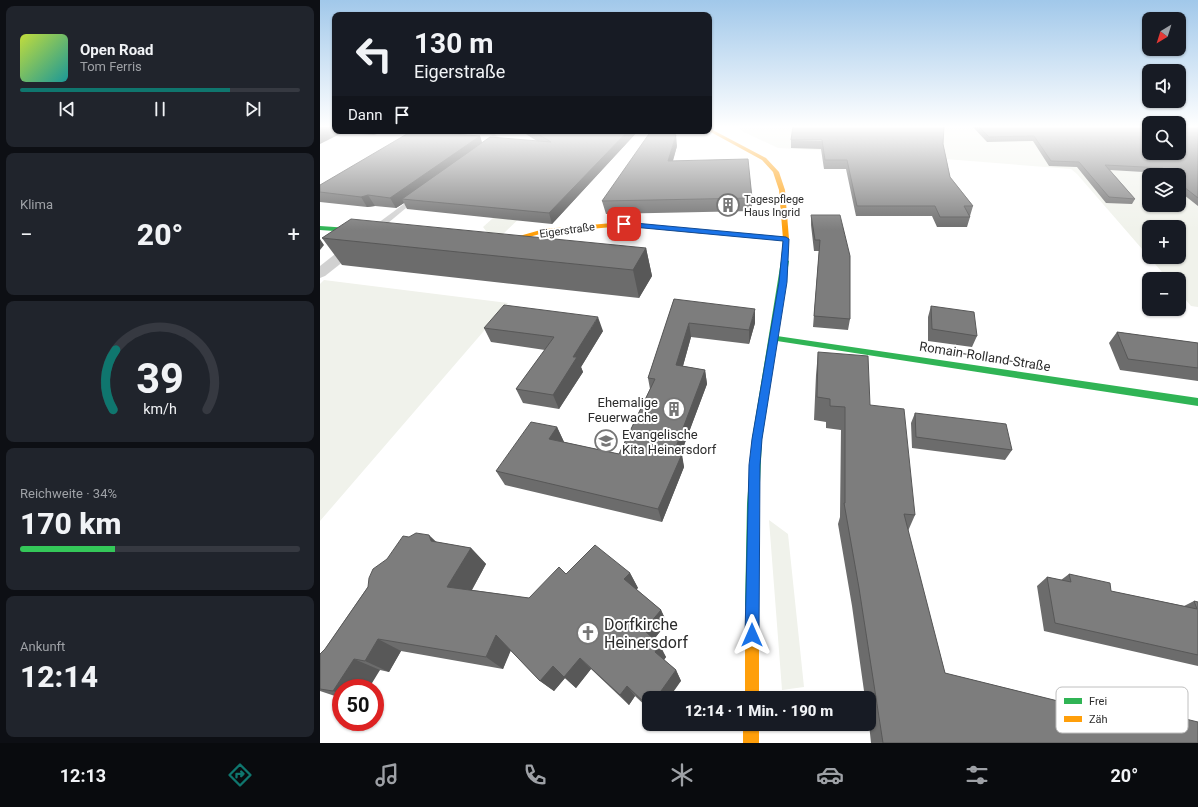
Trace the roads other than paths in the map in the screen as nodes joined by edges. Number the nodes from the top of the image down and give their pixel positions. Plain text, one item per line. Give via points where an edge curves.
1 (766, 161) edge
2 (420, 194) edge
3 (320, 228) edge
4 (372, 232) junction
5 (387, 234) edge
6 (786, 239) junction
7 (486, 243) edge
8 (320, 273) edge
9 (774, 338) junction
10 (1195, 402) edge
11 (752, 691) edge
12 (752, 731) edge
13 (751, 743) edge

1 - 6 main road via 780,180
2 - 4 lane
3 - 4 main road
4 - 5 main road
4 - 8 street
6 - 7 main road, Eigerstraße via 617,224 544,231 500,243
6 - 9 main road via 785,267
9 - 10 main road, Romain-Rolland-Straße
9 - 11 main road via 755,465
12 - 13 main road

